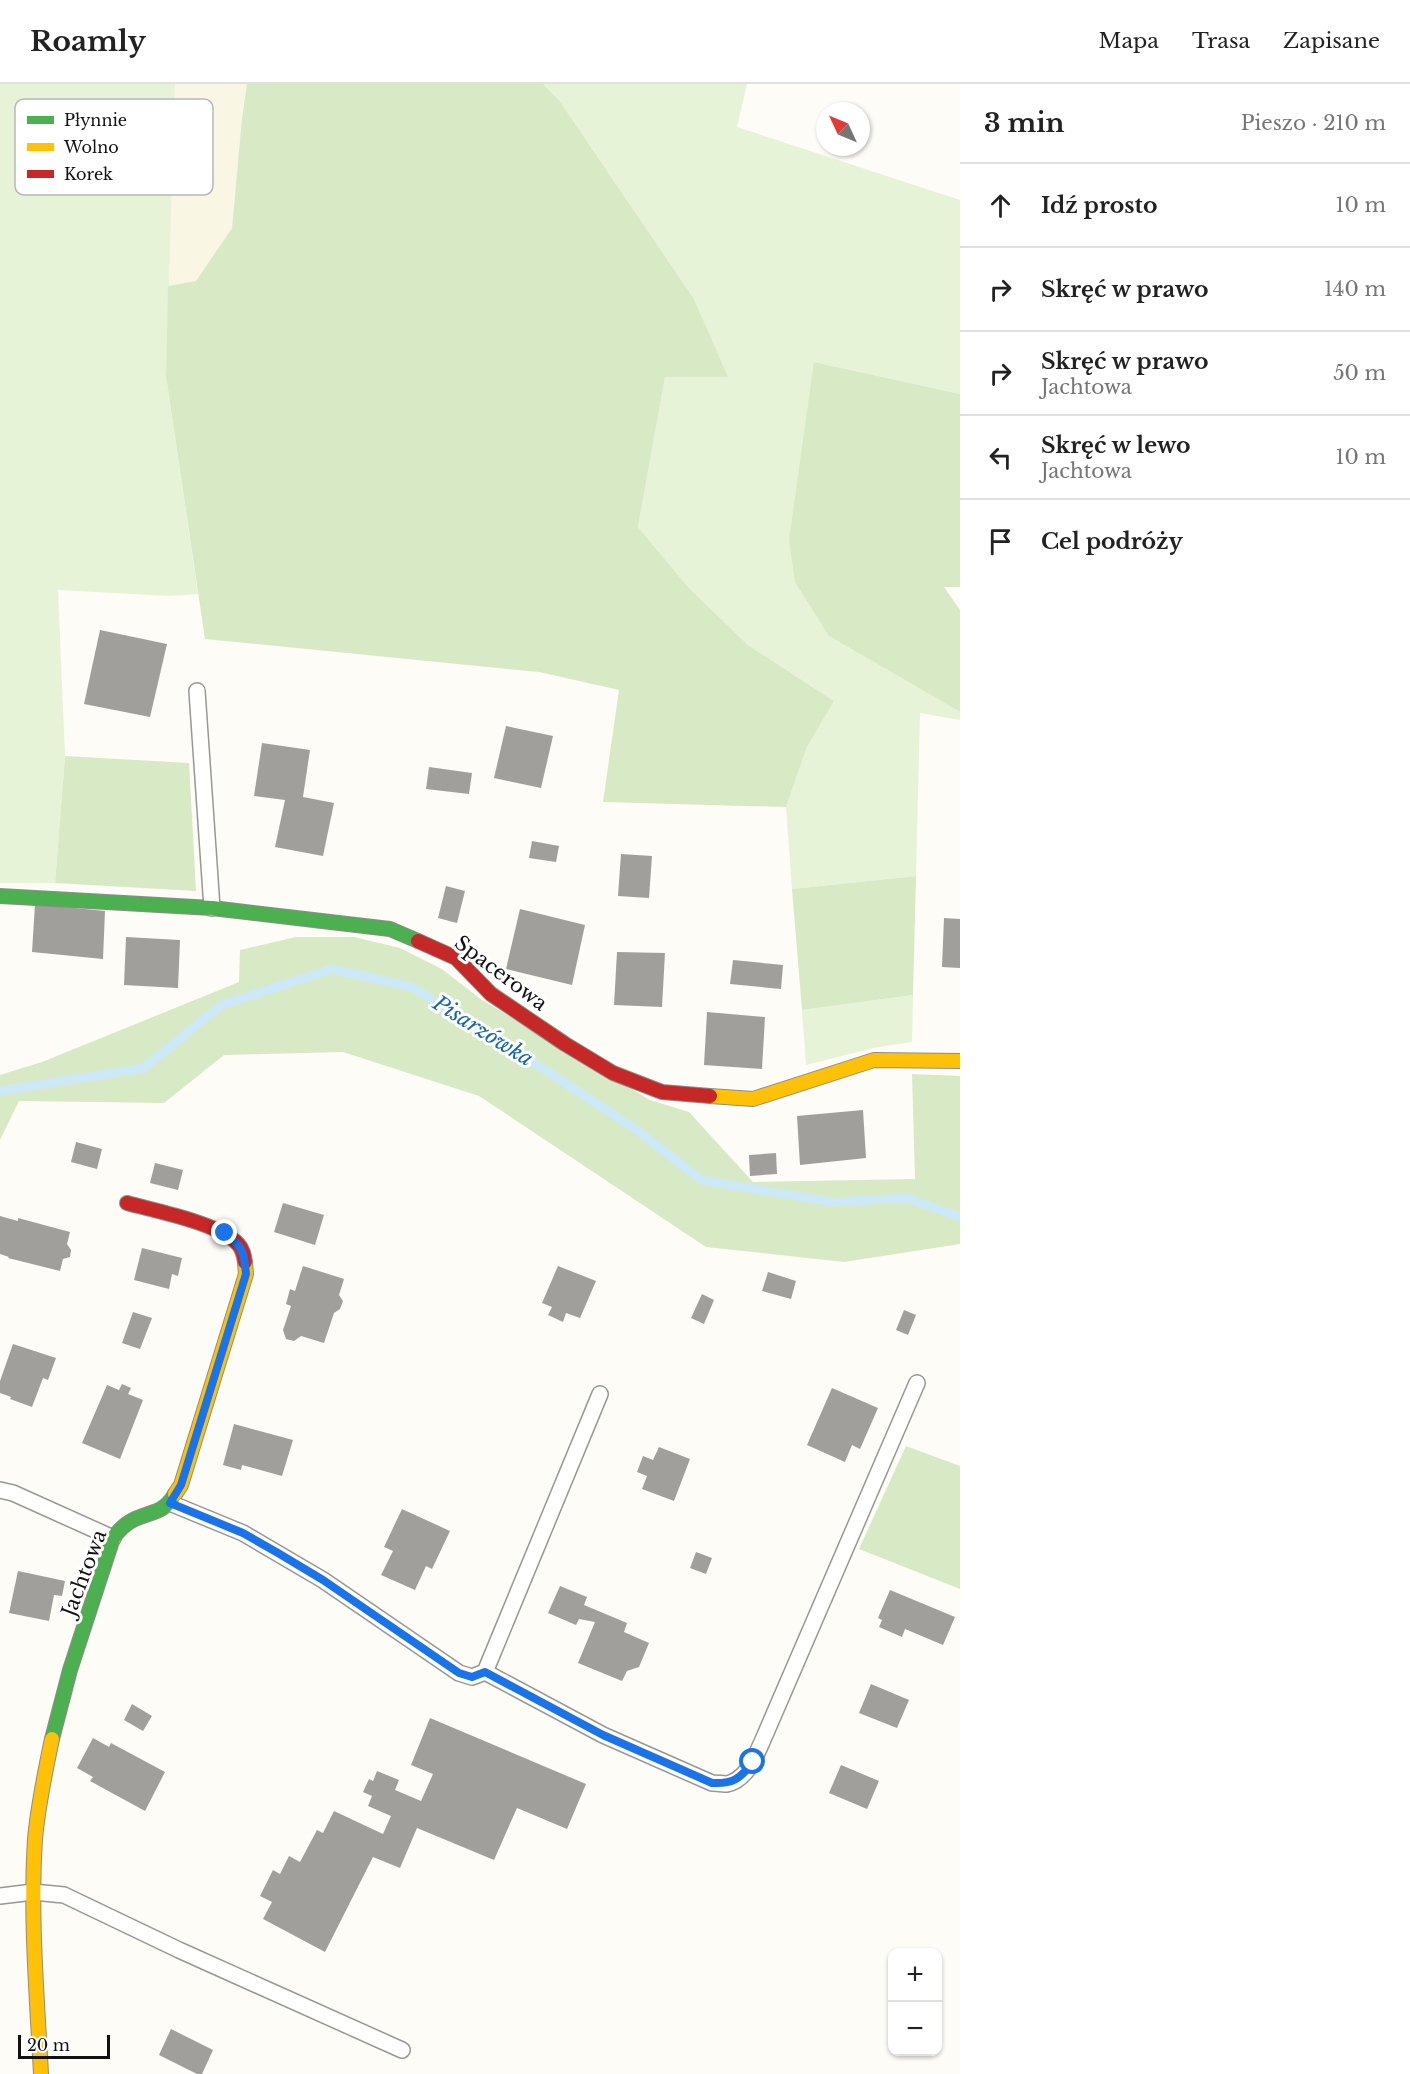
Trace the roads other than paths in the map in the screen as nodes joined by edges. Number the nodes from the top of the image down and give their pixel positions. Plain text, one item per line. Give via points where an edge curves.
1 (197, 691) dead end
2 (0, 896) edge
3 (212, 908) junction
4 (960, 1061) edge
5 (127, 1203) dead end
6 (917, 1383) dead end
7 (600, 1394) dead end
8 (0, 1490) edge
9 (170, 1503) junction
10 (113, 1538) junction
11 (485, 1672) junction
12 (33, 1892) junction
13 (0, 1896) edge
14 (402, 2050) dead end
15 (41, 2074) edge

1 - 3 lane
2 - 3 street, Spacerowa
3 - 4 street, Spacerowa via 390,929 456,958 492,994 565,1044 613,1073 662,1092 753,1099 874,1060
5 - 9 street via 225,1233 239,1244 245,1259 246,1274 218,1367 181,1485
6 - 11 lane via 762,1742 743,1775 727,1784 712,1783 603,1735
7 - 11 lane
8 - 10 lane
9 - 10 street, Jachtowa via 156,1513 134,1519
9 - 11 lane via 243,1533 278,1553 459,1673 472,1677
10 - 12 street, Jachtowa via 60,1700 39,1806
12 - 13 lane
12 - 14 lane via 64,1895
12 - 15 street, Jachtowa

